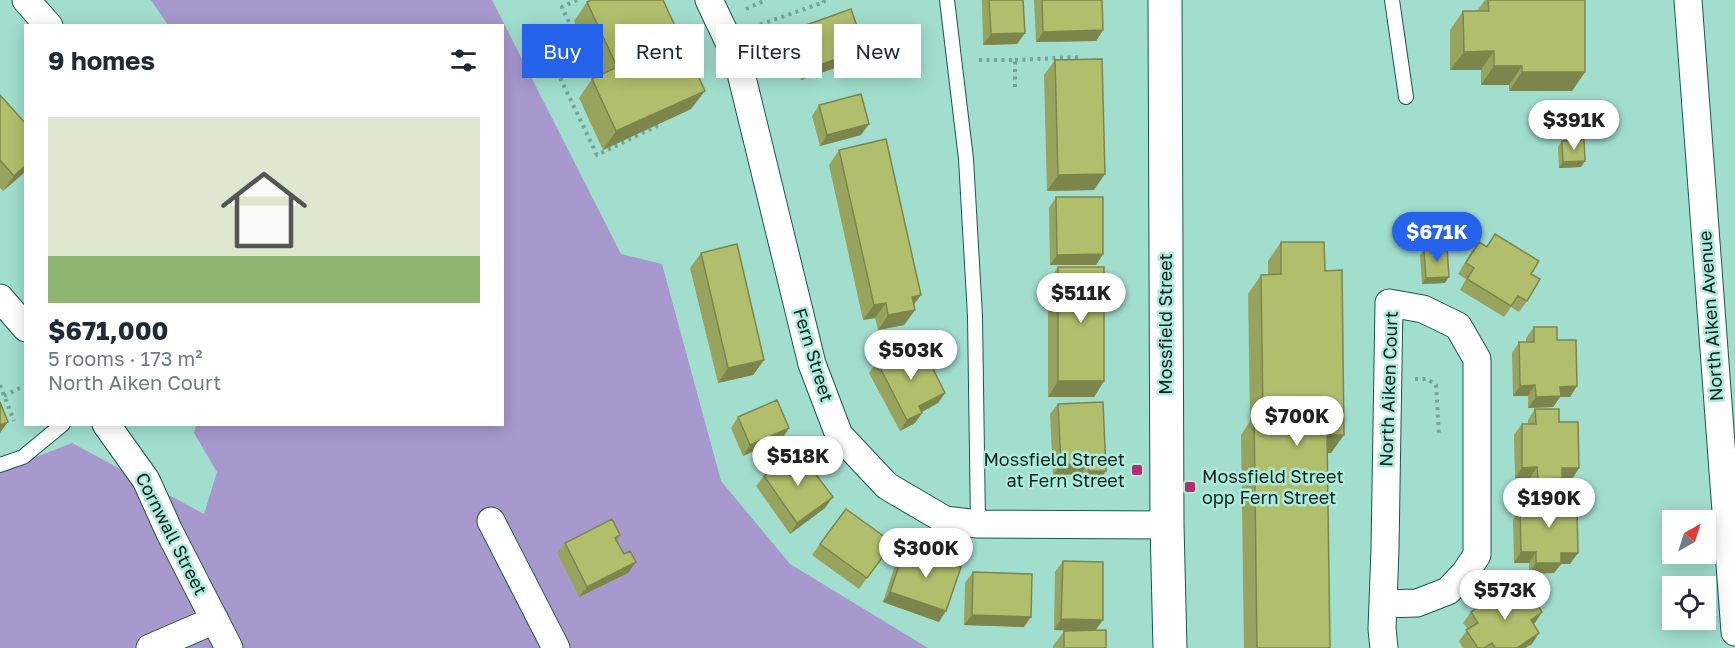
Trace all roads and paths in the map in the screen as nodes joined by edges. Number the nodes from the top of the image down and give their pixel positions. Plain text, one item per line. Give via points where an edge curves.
1 (26, 0) edge
2 (577, 0) edge
3 (708, 0) edge
4 (766, 0) edge
5 (947, 0) edge
6 (1165, 0) edge
7 (1392, 0) edge
8 (1688, 0) edge
9 (826, 1) edge
10 (746, 9) dead end
11 (47, 24) edge
12 (761, 24) edge
13 (1078, 57) edge
14 (979, 60) dead end
15 (1015, 60) junction
16 (1015, 91) dead end
17 (1406, 96) dead end
18 (659, 125) edge
19 (0, 298) edge
20 (24, 325) edge
21 (1724, 342) edge
22 (1408, 379) dead end
23 (0, 385) edge
24 (24, 386) edge
25 (4, 396) junction
26 (14, 421) dead end
27 (61, 426) edge
28 (107, 426) edge
29 (1439, 435) dead end
30 (0, 465) edge
31 (1731, 517) edge
32 (491, 521) dead end
33 (978, 524) junction
34 (1167, 525) junction
35 (1383, 604) junction
36 (215, 620) junction
37 (1735, 632) edge
38 (150, 648) edge
39 (229, 648) edge
40 (556, 648) edge
41 (1170, 648) edge
42 (1384, 648) edge

1 - 11 street
2 - 18 path via 562,7 572,29 543,42 597,155
3 - 33 street, Fern Street via 738,61 812,364 839,435 887,486 945,520
4 - 10 path
5 - 33 lane via 967,170 975,316
6 - 34 street, Mossfield Street
7 - 17 lane
8 - 21 street, North Aiken Avenue
9 - 12 path
13 - 15 path
14 - 15 path
15 - 16 path
19 - 20 street
21 - 31 street, North Aiken Avenue
22 - 29 path via 1427,379 1436,385
23 - 25 path
24 - 25 path
25 - 26 path
27 - 30 lane via 23,458
28 - 36 street, Cornwall Street via 146,480
31 - 37 street, North Aiken Avenue
32 - 40 street
33 - 34 street, Fern Street
34 - 41 street, Mossfield Street
35 - 35 street, North Aiken Court via 1417,603 1449,591 1477,555 1477,359 1458,326 1423,309 1389,303
35 - 42 street, North Aiken Court
36 - 38 street
36 - 39 street, Cornwall Street

